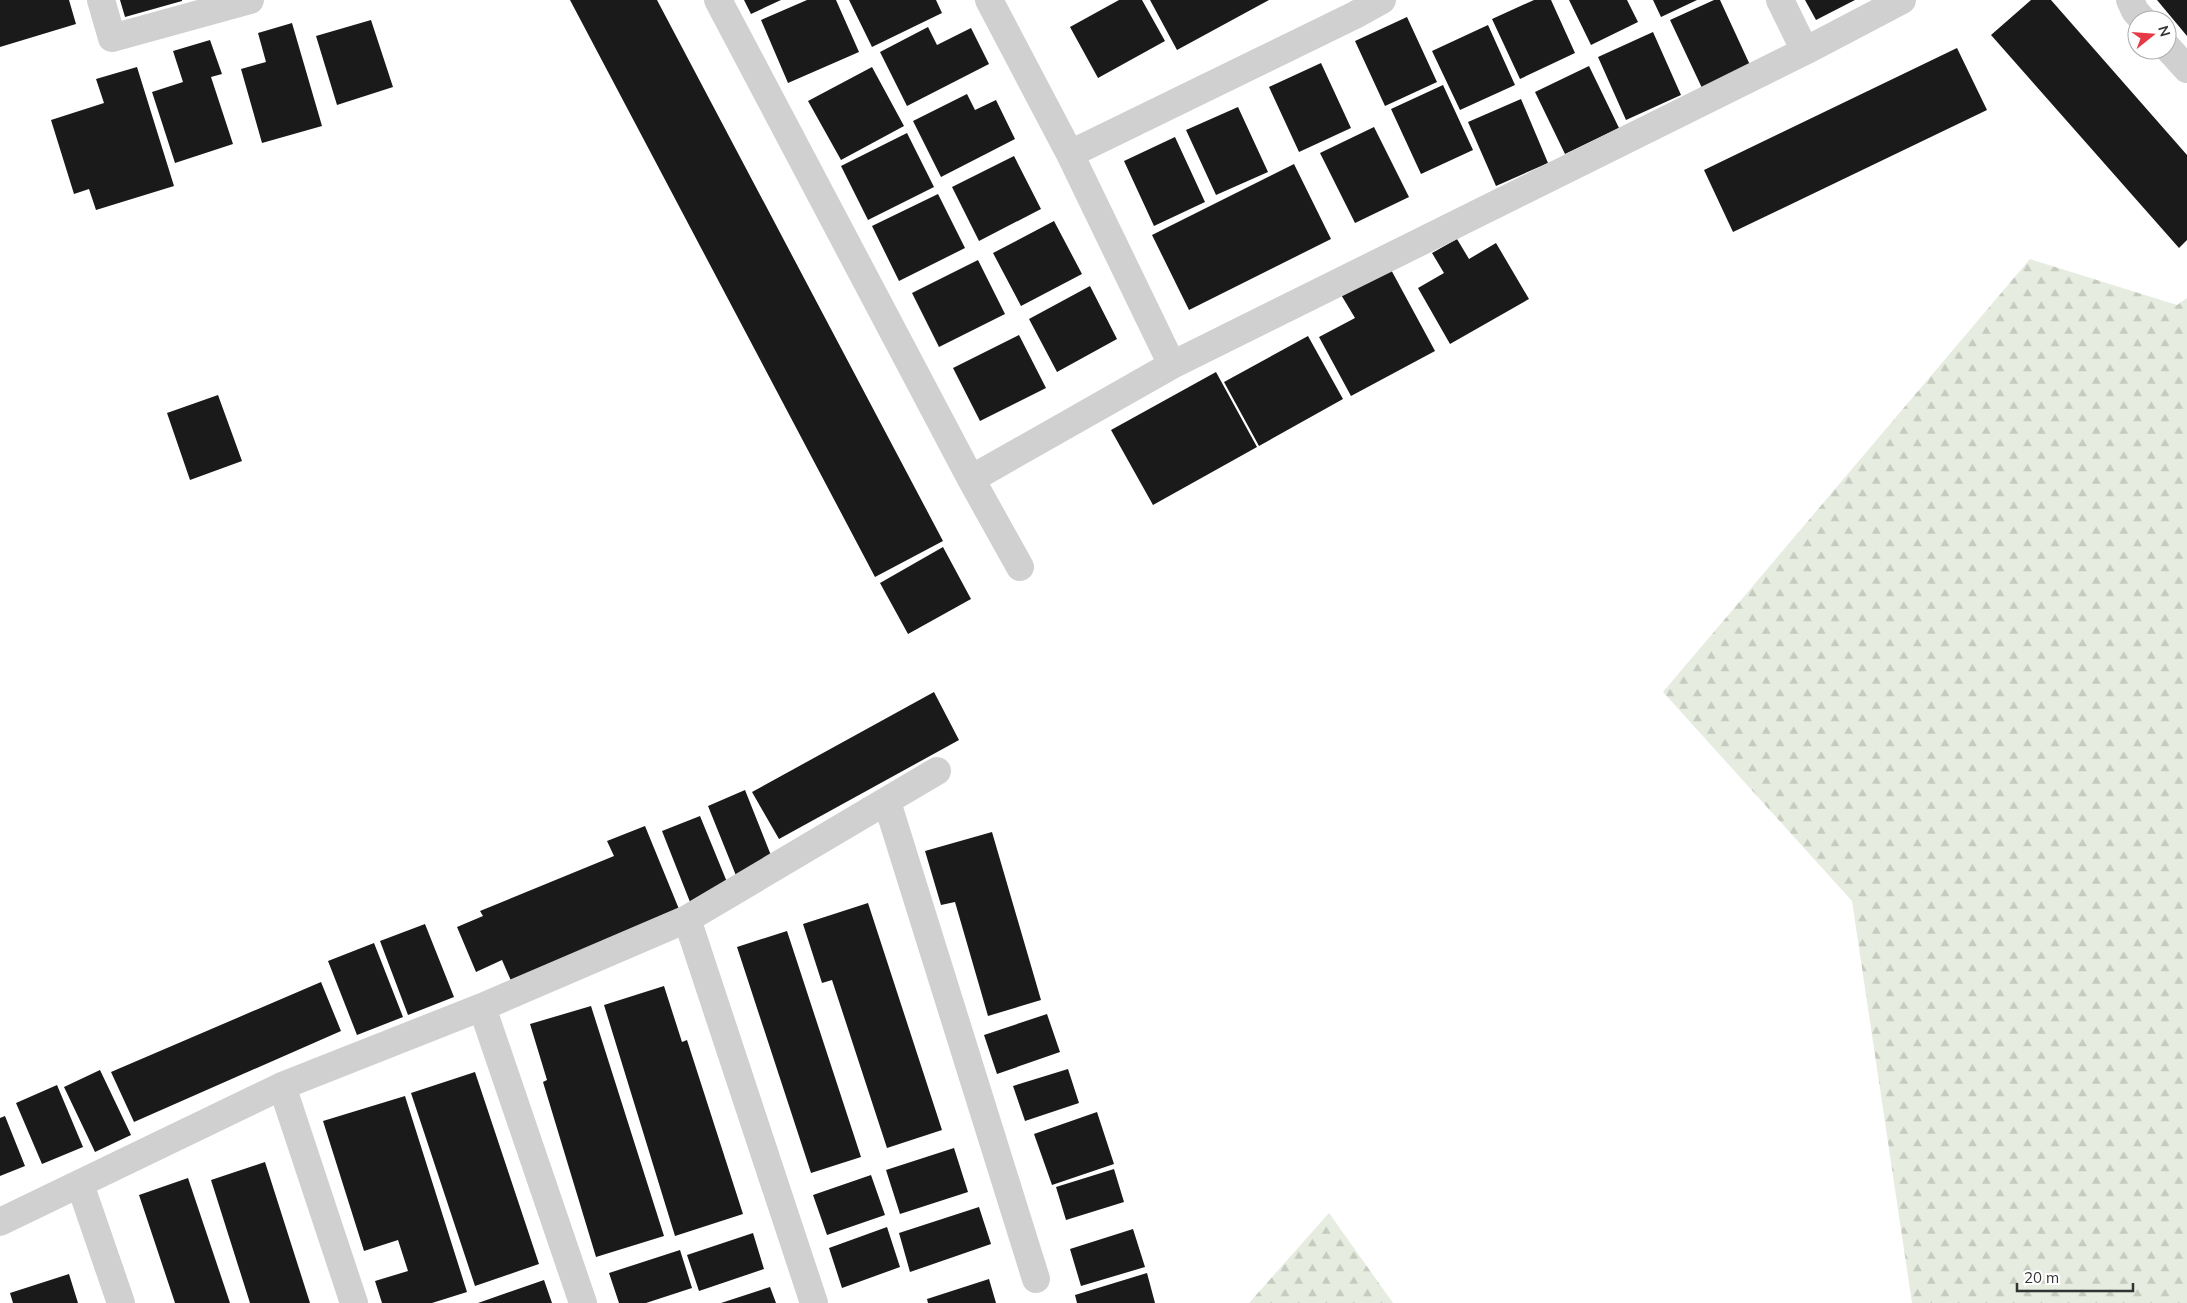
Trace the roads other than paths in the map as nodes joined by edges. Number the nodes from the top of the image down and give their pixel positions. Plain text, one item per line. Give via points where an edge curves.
1 (101, 0) edge
2 (250, 0) edge
3 (718, 0) edge
4 (989, 0) edge
5 (1382, 0) edge
6 (1780, 0) edge
7 (1902, 0) edge
8 (1351, 8) edge
9 (1805, 51) junction
10 (2177, 58) edge
11 (2187, 69) edge
12 (1070, 154) junction
13 (1172, 365) junction
14 (971, 479) junction
15 (1020, 567) dead end
16 (937, 771) dead end
17 (887, 802) junction
18 (687, 919) junction
19 (482, 1007) junction
20 (282, 1086) junction
21 (80, 1184) junction
22 (0, 1222) edge
23 (1036, 1279) dead end
24 (121, 1303) edge
25 (354, 1303) edge
26 (583, 1303) edge
27 (814, 1303) edge

1 - 2 street via 112,38
3 - 14 street
4 - 12 street
5 - 8 street
6 - 9 street
7 - 9 street
8 - 12 street
9 - 13 street
10 - 11 street
12 - 13 street
13 - 14 street
14 - 15 street
16 - 17 street
17 - 18 street
17 - 23 street
18 - 19 street
18 - 27 street
19 - 20 street
19 - 26 street
20 - 21 street
20 - 25 street
21 - 22 street
21 - 24 street

